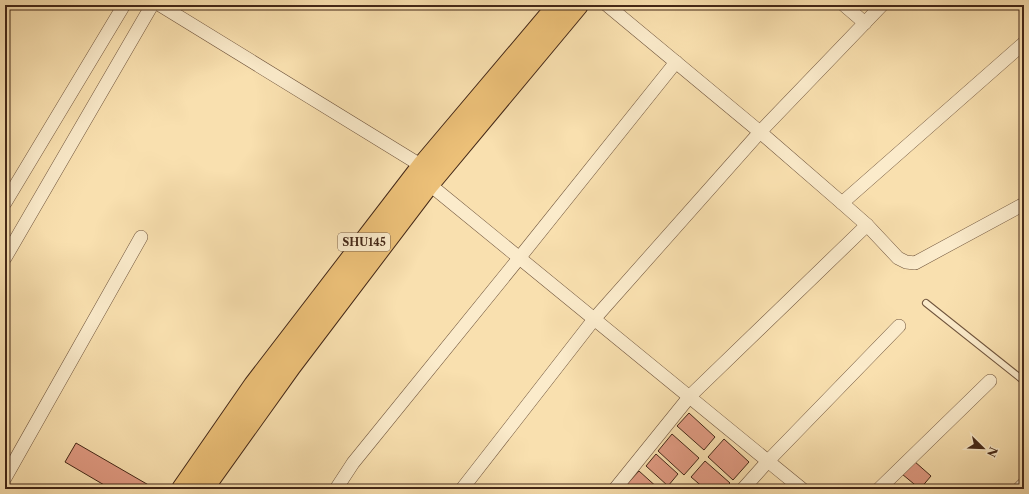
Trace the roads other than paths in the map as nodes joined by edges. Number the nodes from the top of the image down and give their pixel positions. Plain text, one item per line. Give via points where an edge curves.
1 (124, 5) edge
2 (152, 5) edge
3 (160, 5) edge
4 (558, 5) edge
5 (578, 5) edge
6 (607, 5) edge
7 (844, 5) edge
8 (882, 5) edge
9 (865, 22) junction
10 (1024, 43) edge
11 (676, 62) junction
12 (760, 132) junction
13 (422, 166) junction
14 (429, 184) junction
15 (5, 203) edge
16 (842, 203) junction
17 (1024, 204) edge
18 (866, 224) junction
19 (141, 237) dead end
20 (520, 257) junction
21 (5, 258) edge
22 (926, 303) dead end
23 (595, 318) junction
24 (899, 326) dead end
25 (990, 381) dead end
26 (1024, 381) edge
27 (690, 396) junction
28 (768, 461) junction
29 (5, 478) edge
30 (1024, 484) edge
31 (182, 489) edge
32 (203, 489) edge
33 (336, 489) edge
34 (462, 489) edge
35 (615, 489) edge
36 (743, 489) edge
37 (802, 489) edge
38 (879, 489) edge
39 (1019, 489) edge

1 - 15 street
2 - 21 street
3 - 13 street
4 - 13 main road, SHU145
5 - 14 main road
6 - 11 street
7 - 9 street
8 - 9 street
9 - 12 street
10 - 16 street
11 - 12 street
11 - 20 street
12 - 16 street
12 - 23 street
13 - 31 main road, SHU145 via 254,385
14 - 20 street
14 - 32 main road via 291,366
16 - 18 street
17 - 18 street via 915,263 898,258
18 - 27 street
19 - 29 street
20 - 23 street
20 - 33 street via 353,463
22 - 26 lane
23 - 27 street
23 - 34 street
24 - 28 street
25 - 38 street
27 - 28 street
27 - 35 street
28 - 36 street
28 - 37 street
30 - 39 street

